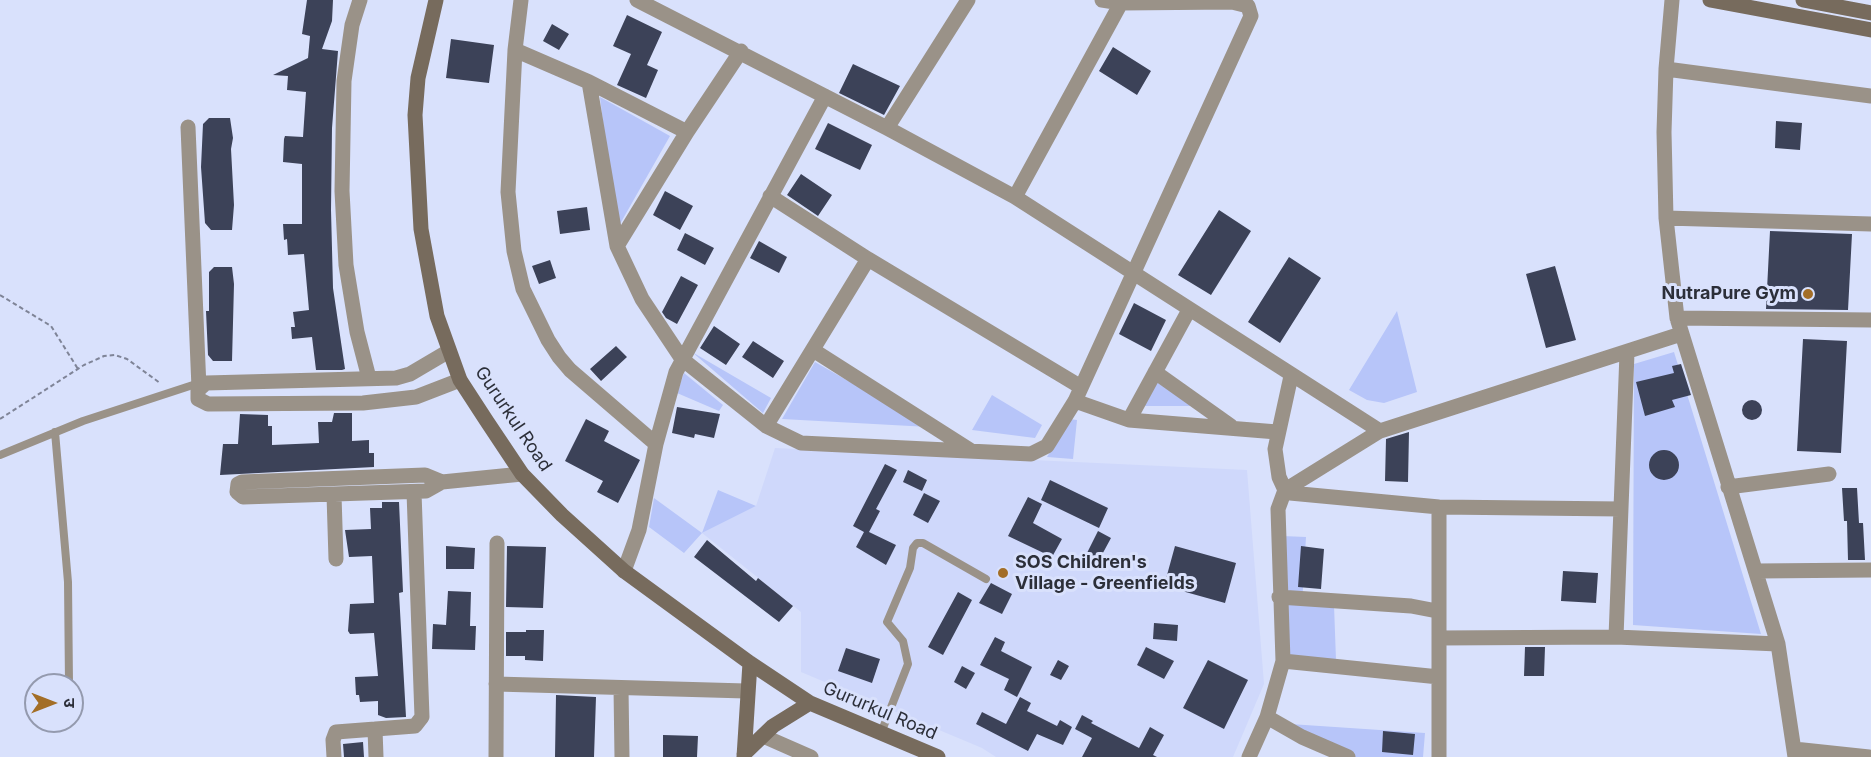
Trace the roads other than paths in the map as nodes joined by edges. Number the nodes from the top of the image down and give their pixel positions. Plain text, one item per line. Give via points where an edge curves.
1 (360, 0) edge
2 (436, 0) edge
3 (520, 0) edge
4 (637, 0) edge
5 (968, 0) edge
6 (1102, 0) edge
7 (1672, 0) edge
8 (1710, 0) edge
9 (1803, 0) edge
10 (1122, 3) junction
11 (1871, 13) edge
12 (1871, 30) edge
13 (515, 51) junction
14 (741, 51) junction
15 (1666, 69) junction
16 (589, 82) junction
17 (825, 96) junction
18 (1871, 96) edge
19 (188, 127) dead end
20 (887, 128) junction
21 (687, 132) junction
22 (770, 196) junction
23 (1015, 197) junction
24 (1666, 218) junction
25 (1871, 224) edge
26 (617, 246) junction
27 (868, 259) junction
28 (1134, 272) junction
29 (1189, 310) junction
30 (1677, 318) junction
31 (1871, 320) edge
32 (1681, 334) junction
33 (813, 350) junction
34 (449, 351) junction
35 (1627, 354) junction
36 (682, 359) junction
37 (1155, 372) junction
38 (1291, 376) junction
39 (369, 378) junction
40 (460, 380) junction
41 (199, 386) junction
42 (1078, 394) junction
43 (1129, 420) junction
44 (766, 426) junction
45 (1231, 427) junction
46 (1380, 431) junction
47 (55, 432) junction
48 (1277, 432) junction
49 (656, 444) junction
50 (970, 450) junction
51 (0, 455) edge
52 (522, 474) junction
53 (1829, 474) dead end
54 (442, 482) junction
55 (1728, 487) junction
56 (1285, 490) junction
57 (414, 492) junction
58 (334, 495) junction
59 (1439, 507) junction
60 (1621, 509) junction
61 (497, 543) dead end
62 (336, 559) dead end
63 (1871, 570) edge
64 (624, 571) junction
65 (1757, 571) junction
66 (986, 579) dead end
67 (1279, 597) junction
68 (1437, 610) junction
69 (1616, 637) junction
70 (1439, 638) junction
71 (1778, 644) junction
72 (1284, 661) junction
73 (750, 663) junction
74 (69, 673) edge
75 (1439, 677) junction
76 (496, 684) junction
77 (621, 688) junction
78 (746, 691) junction
79 (810, 703) junction
80 (1267, 717) junction
81 (375, 729) junction
82 (881, 733) junction
83 (763, 736) junction
84 (1794, 753) edge
85 (744, 756) edge
86 (334, 757) edge
87 (376, 757) edge
88 (496, 757) edge
89 (622, 757) edge
90 (811, 757) edge
91 (938, 757) edge
92 (1249, 757) edge
93 (1348, 757) edge
94 (1439, 757) edge
95 (1869, 757) edge

1 - 39 street via 352,25 344,81 342,191 346,265
2 - 34 street, Gururkul Road via 418,78 416,152 427,272
3 - 13 street
4 - 14 street
5 - 20 street
6 - 10 street
7 - 15 street
8 - 12 street
9 - 11 street
10 - 23 street
10 - 28 street via 1232,2 1248,6 1251,16
13 - 16 street
13 - 49 street via 508,192 514,251 523,289 548,340 570,370
14 - 17 street
14 - 21 street
15 - 18 street
15 - 24 street
16 - 21 street
16 - 26 street
17 - 20 street
17 - 22 street
19 - 41 street
20 - 23 street
21 - 26 street
22 - 27 street
22 - 36 street
23 - 28 street
24 - 25 street
24 - 30 street
26 - 36 street via 642,299
27 - 33 street
27 - 42 street
28 - 29 street
28 - 42 street
29 - 37 street
29 - 38 street
30 - 31 street
30 - 32 street
32 - 35 street
32 - 55 street
33 - 44 street
33 - 50 street
34 - 39 street via 410,374
34 - 40 street, Gururkul Road
35 - 46 street
35 - 60 street
36 - 44 street
36 - 49 street
37 - 43 street
37 - 45 street
38 - 46 street
38 - 48 street
39 - 41 street via 217,382
40 - 41 street via 416,397 363,403 204,403 198,399
40 - 52 street, Gururkul Road
41 - 47 lane
42 - 43 street
42 - 50 street via 1041,451 1019,454
43 - 45 street
44 - 50 street via 801,443 816,445
45 - 48 street
46 - 56 street
47 - 51 lane
47 - 74 lane via 68,582
48 - 56 street via 1275,461
49 - 64 street via 641,522
52 - 54 street
52 - 64 street, Gururkul Road
53 - 55 street
54 - 57 street via 426,491
54 - 58 street via 425,475 242,482 237,487 243,497
55 - 65 street
56 - 59 street via 1300,495
56 - 67 street via 1278,509
57 - 58 street
57 - 81 street via 422,717 415,726
58 - 62 street
59 - 60 street
59 - 68 street
60 - 69 street
61 - 76 street
63 - 65 street
64 - 73 street, Gururkul Road
65 - 71 street
66 - 82 lane via 923,543 913,548 910,568 887,622 903,641 908,664
67 - 68 street
67 - 72 street
68 - 70 street
69 - 70 street
69 - 71 street
70 - 75 street
71 - 84 street
72 - 75 street
72 - 80 street
73 - 78 street
73 - 79 street, Gururkul Road
75 - 94 street
76 - 77 street
76 - 88 street
77 - 78 street
77 - 89 street
78 - 85 street
79 - 82 street, Gururkul Road
79 - 83 street
80 - 92 street
80 - 93 street
81 - 86 street via 336,732
81 - 87 street
82 - 91 street, Gururkul Road
83 - 85 street
83 - 90 street
84 - 95 street

